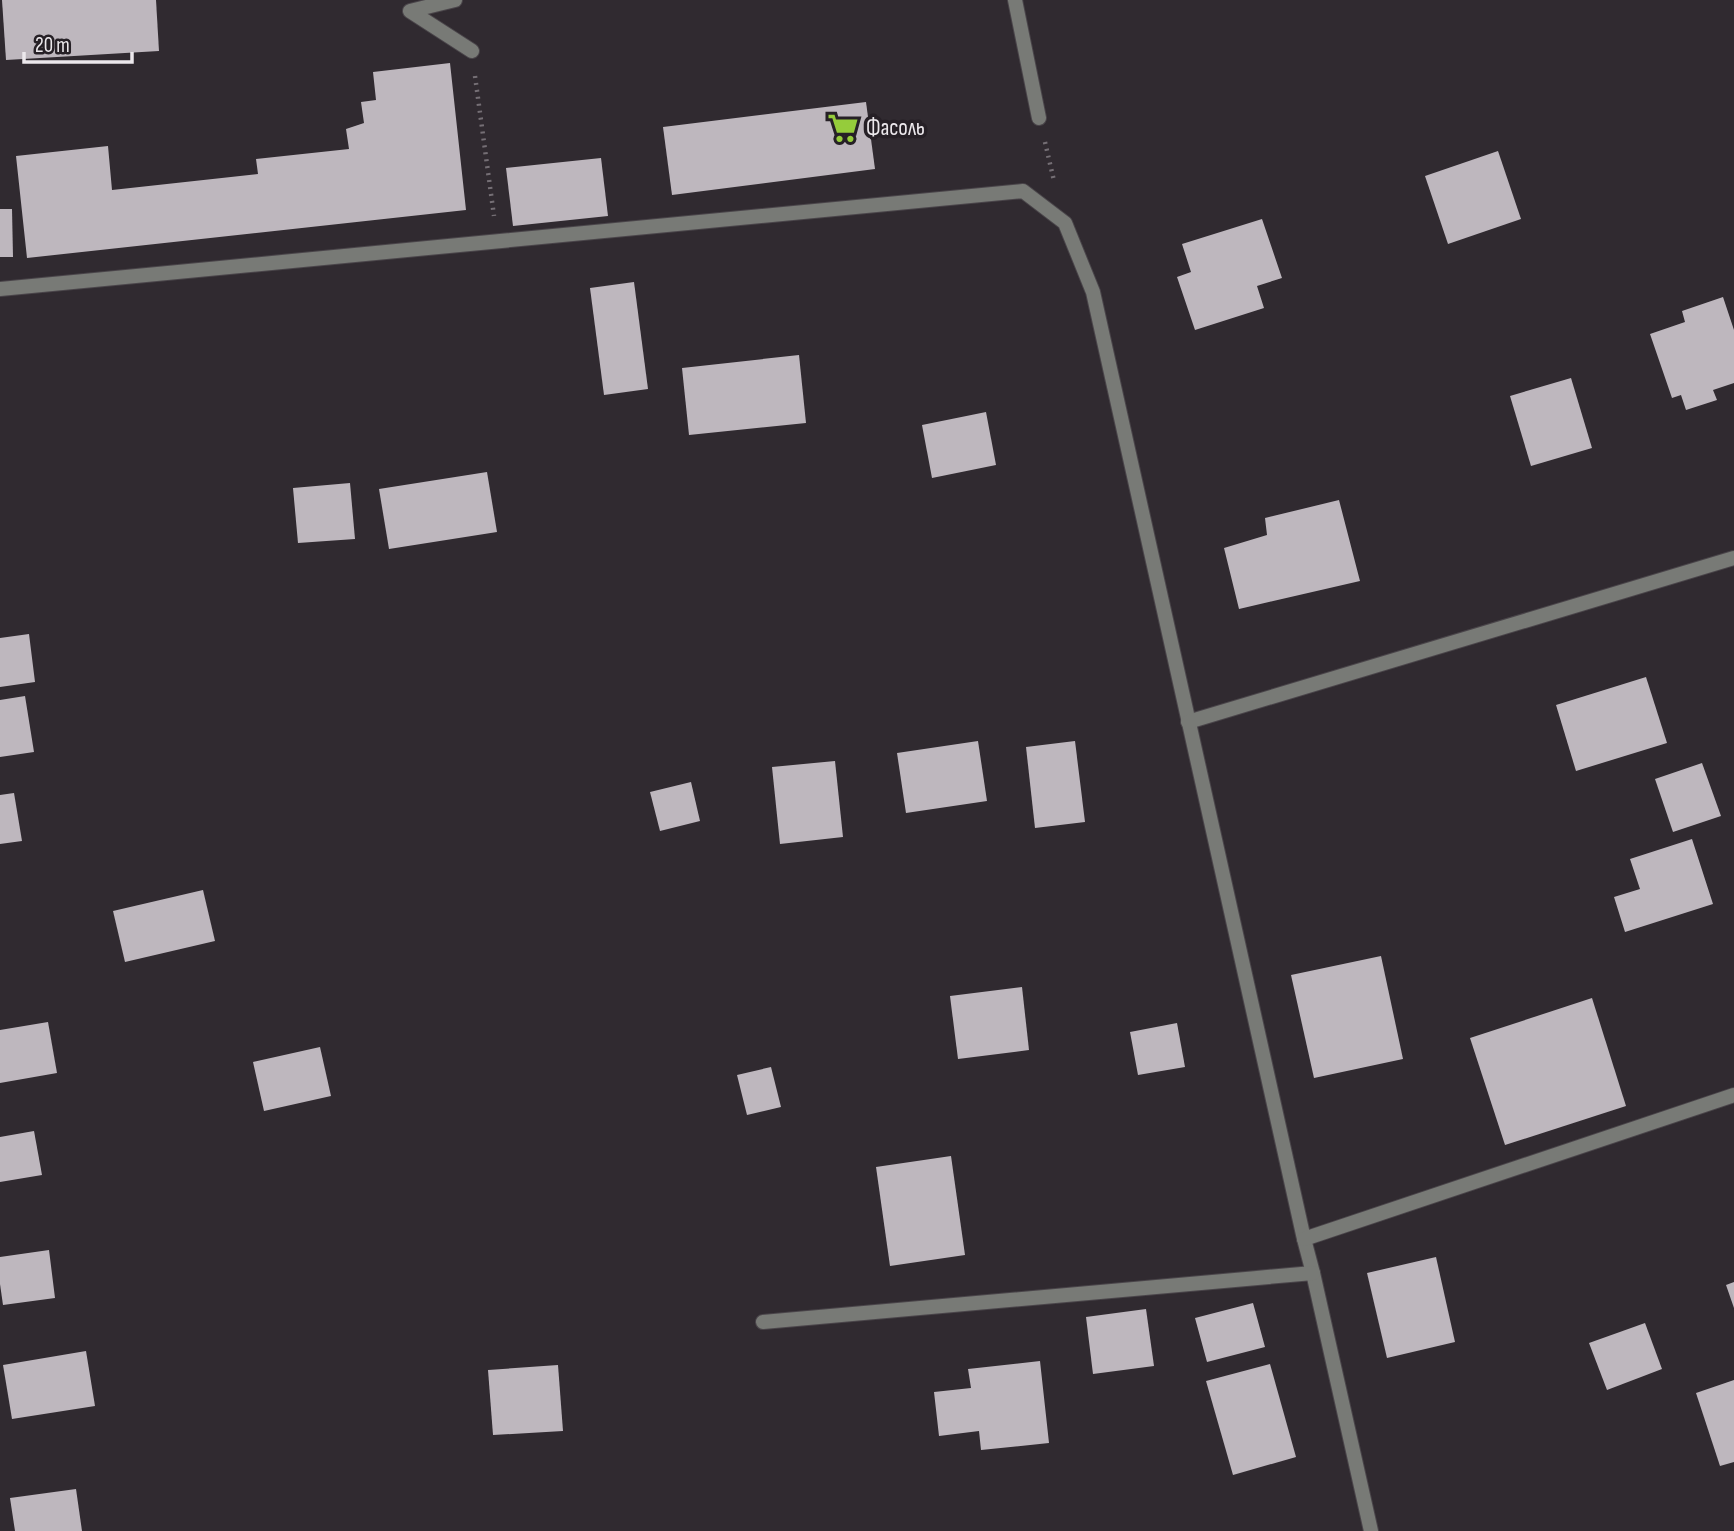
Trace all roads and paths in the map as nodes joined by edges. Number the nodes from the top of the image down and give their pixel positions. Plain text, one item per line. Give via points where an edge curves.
1 (455, 0) edge
2 (1015, 0) edge
3 (472, 51) joint
4 (1039, 118) joint
5 (1065, 223) junction
6 (497, 241) junction
7 (0, 289) edge
8 (1734, 558) edge
9 (1188, 722) junction
10 (1734, 1095) edge
11 (1304, 1239) junction
12 (1313, 1273) junction
13 (764, 1322) dead end
14 (1371, 1531) edge

1 - 3 lane via 410,11
2 - 4 lane
3 - 6 path
4 - 5 path
5 - 6 lane via 1023,191
5 - 9 lane via 1093,292
6 - 7 lane
8 - 9 lane
9 - 11 lane
10 - 11 lane
11 - 12 lane
12 - 13 lane
12 - 14 lane

